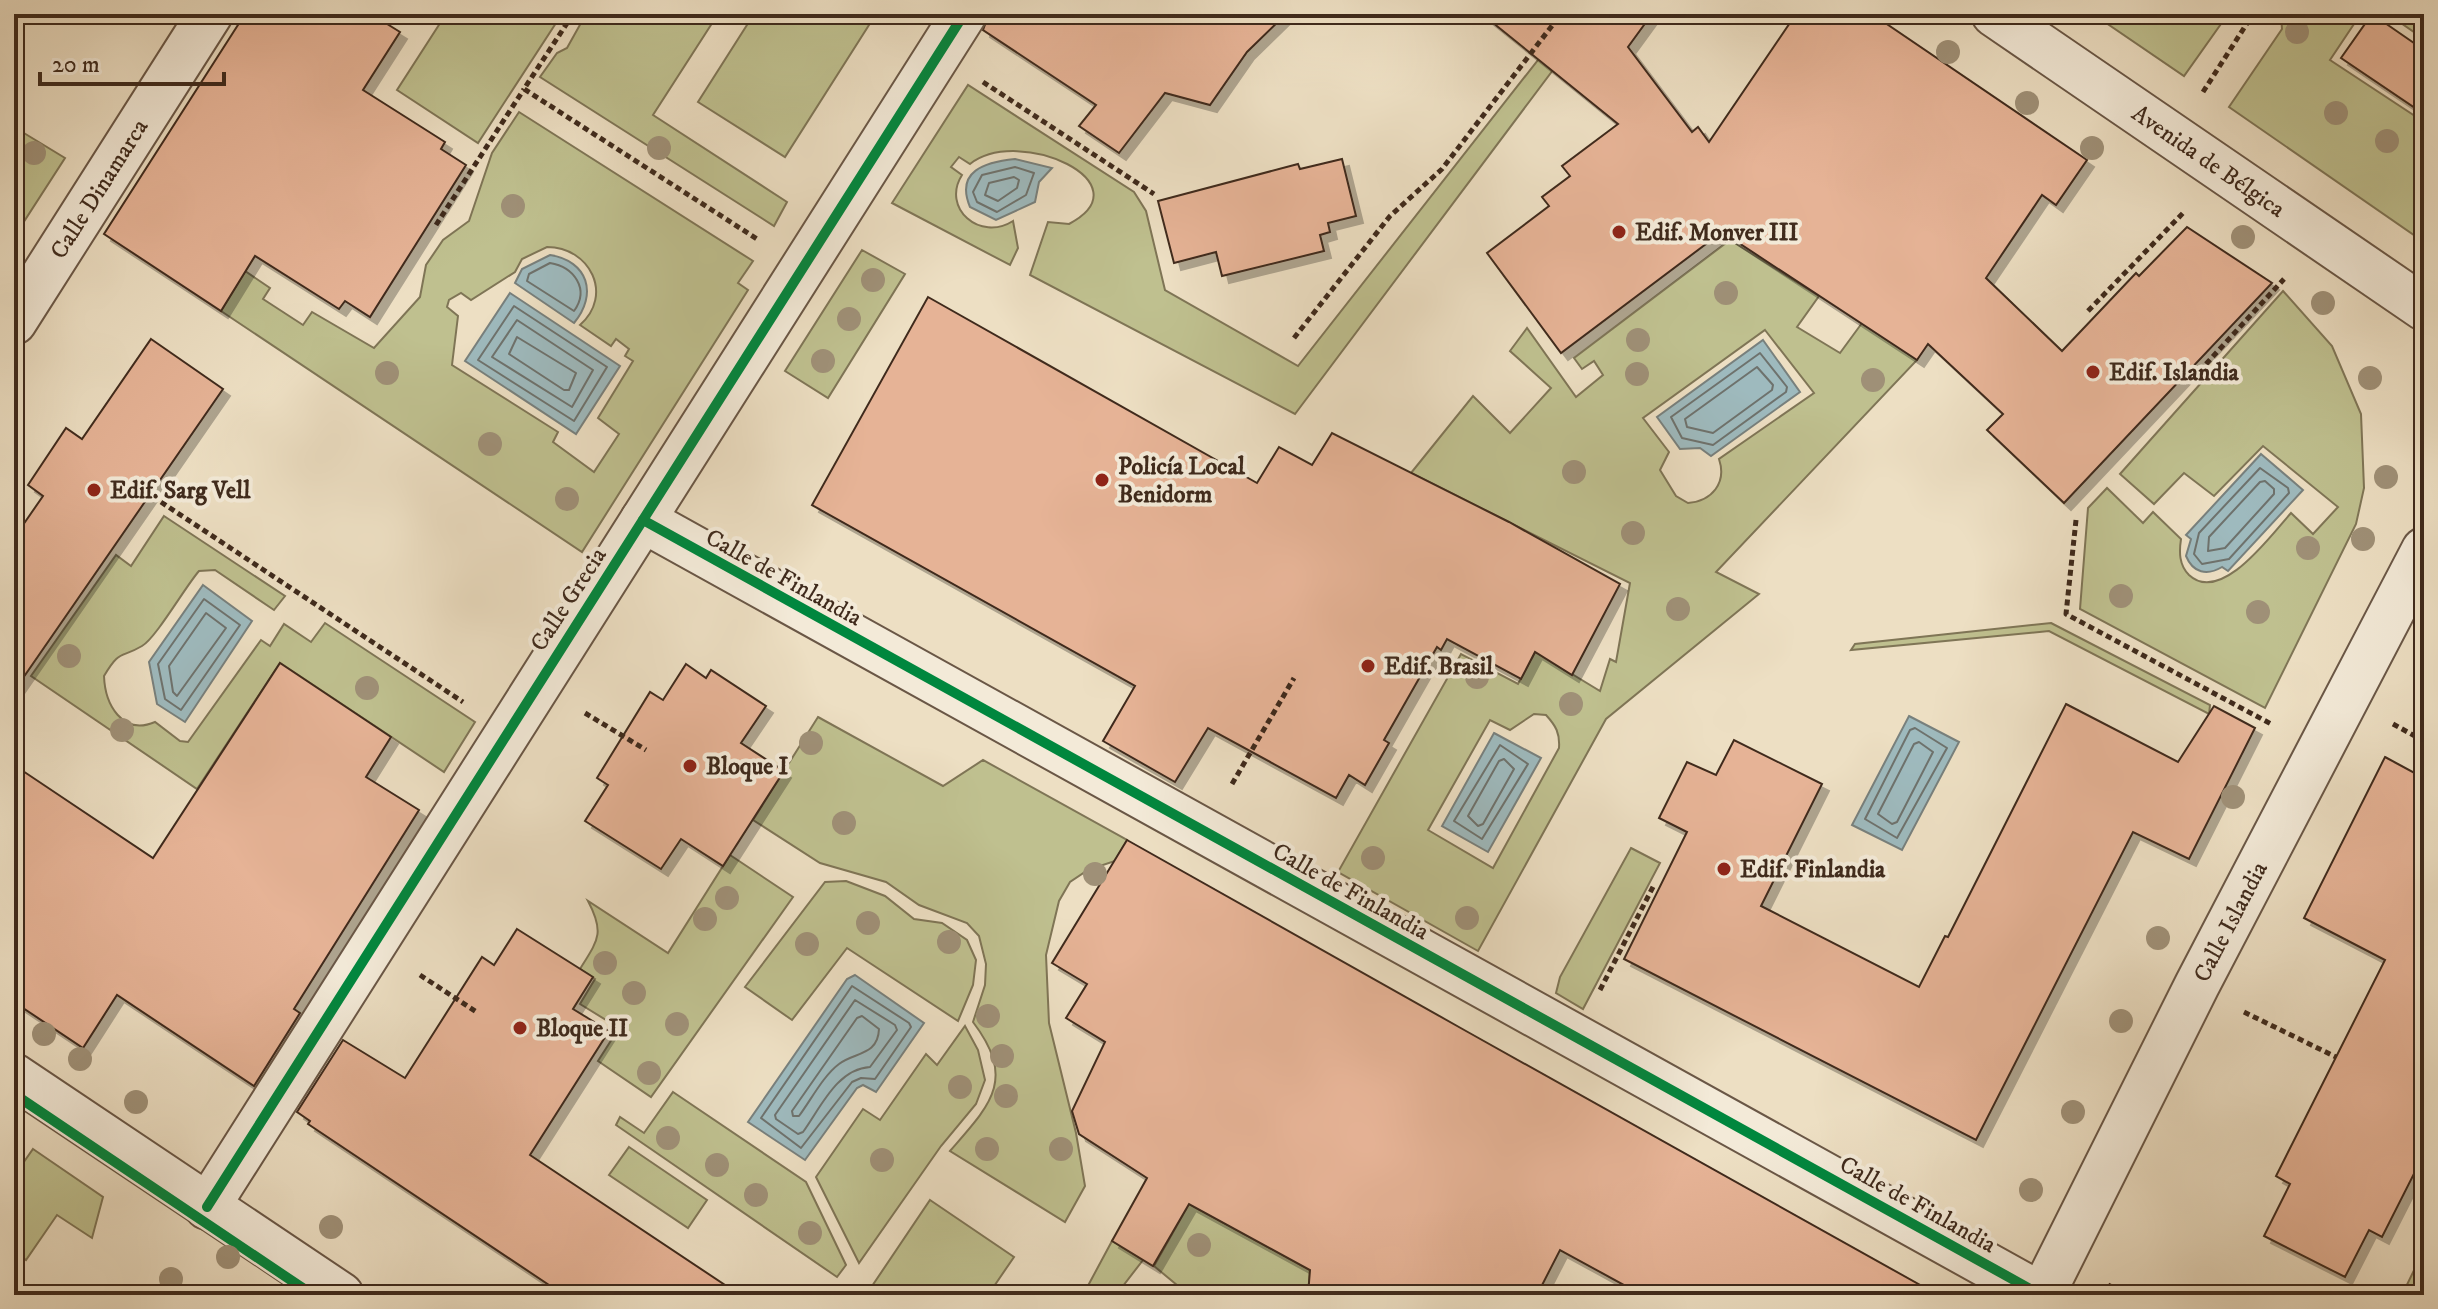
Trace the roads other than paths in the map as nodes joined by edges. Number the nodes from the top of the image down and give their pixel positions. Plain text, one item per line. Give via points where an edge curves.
1 (210, 14) edge
2 (964, 14) edge
3 (1994, 14) edge
4 (2424, 308) edge
5 (14, 322) edge
6 (643, 520) junction
7 (2424, 550) edge
8 (14, 1076) edge
9 (207, 1207) junction
10 (341, 1295) edge
11 (2042, 1295) edge

1 - 5 street, Calle Dinamarca
2 - 6 street, Calle Grecia
3 - 4 street, Avenida de Bélgica
6 - 9 street, Calle Grecia
6 - 11 street, Calle de Finlandia
7 - 11 street, Calle Islandia
8 - 9 street
9 - 10 street

